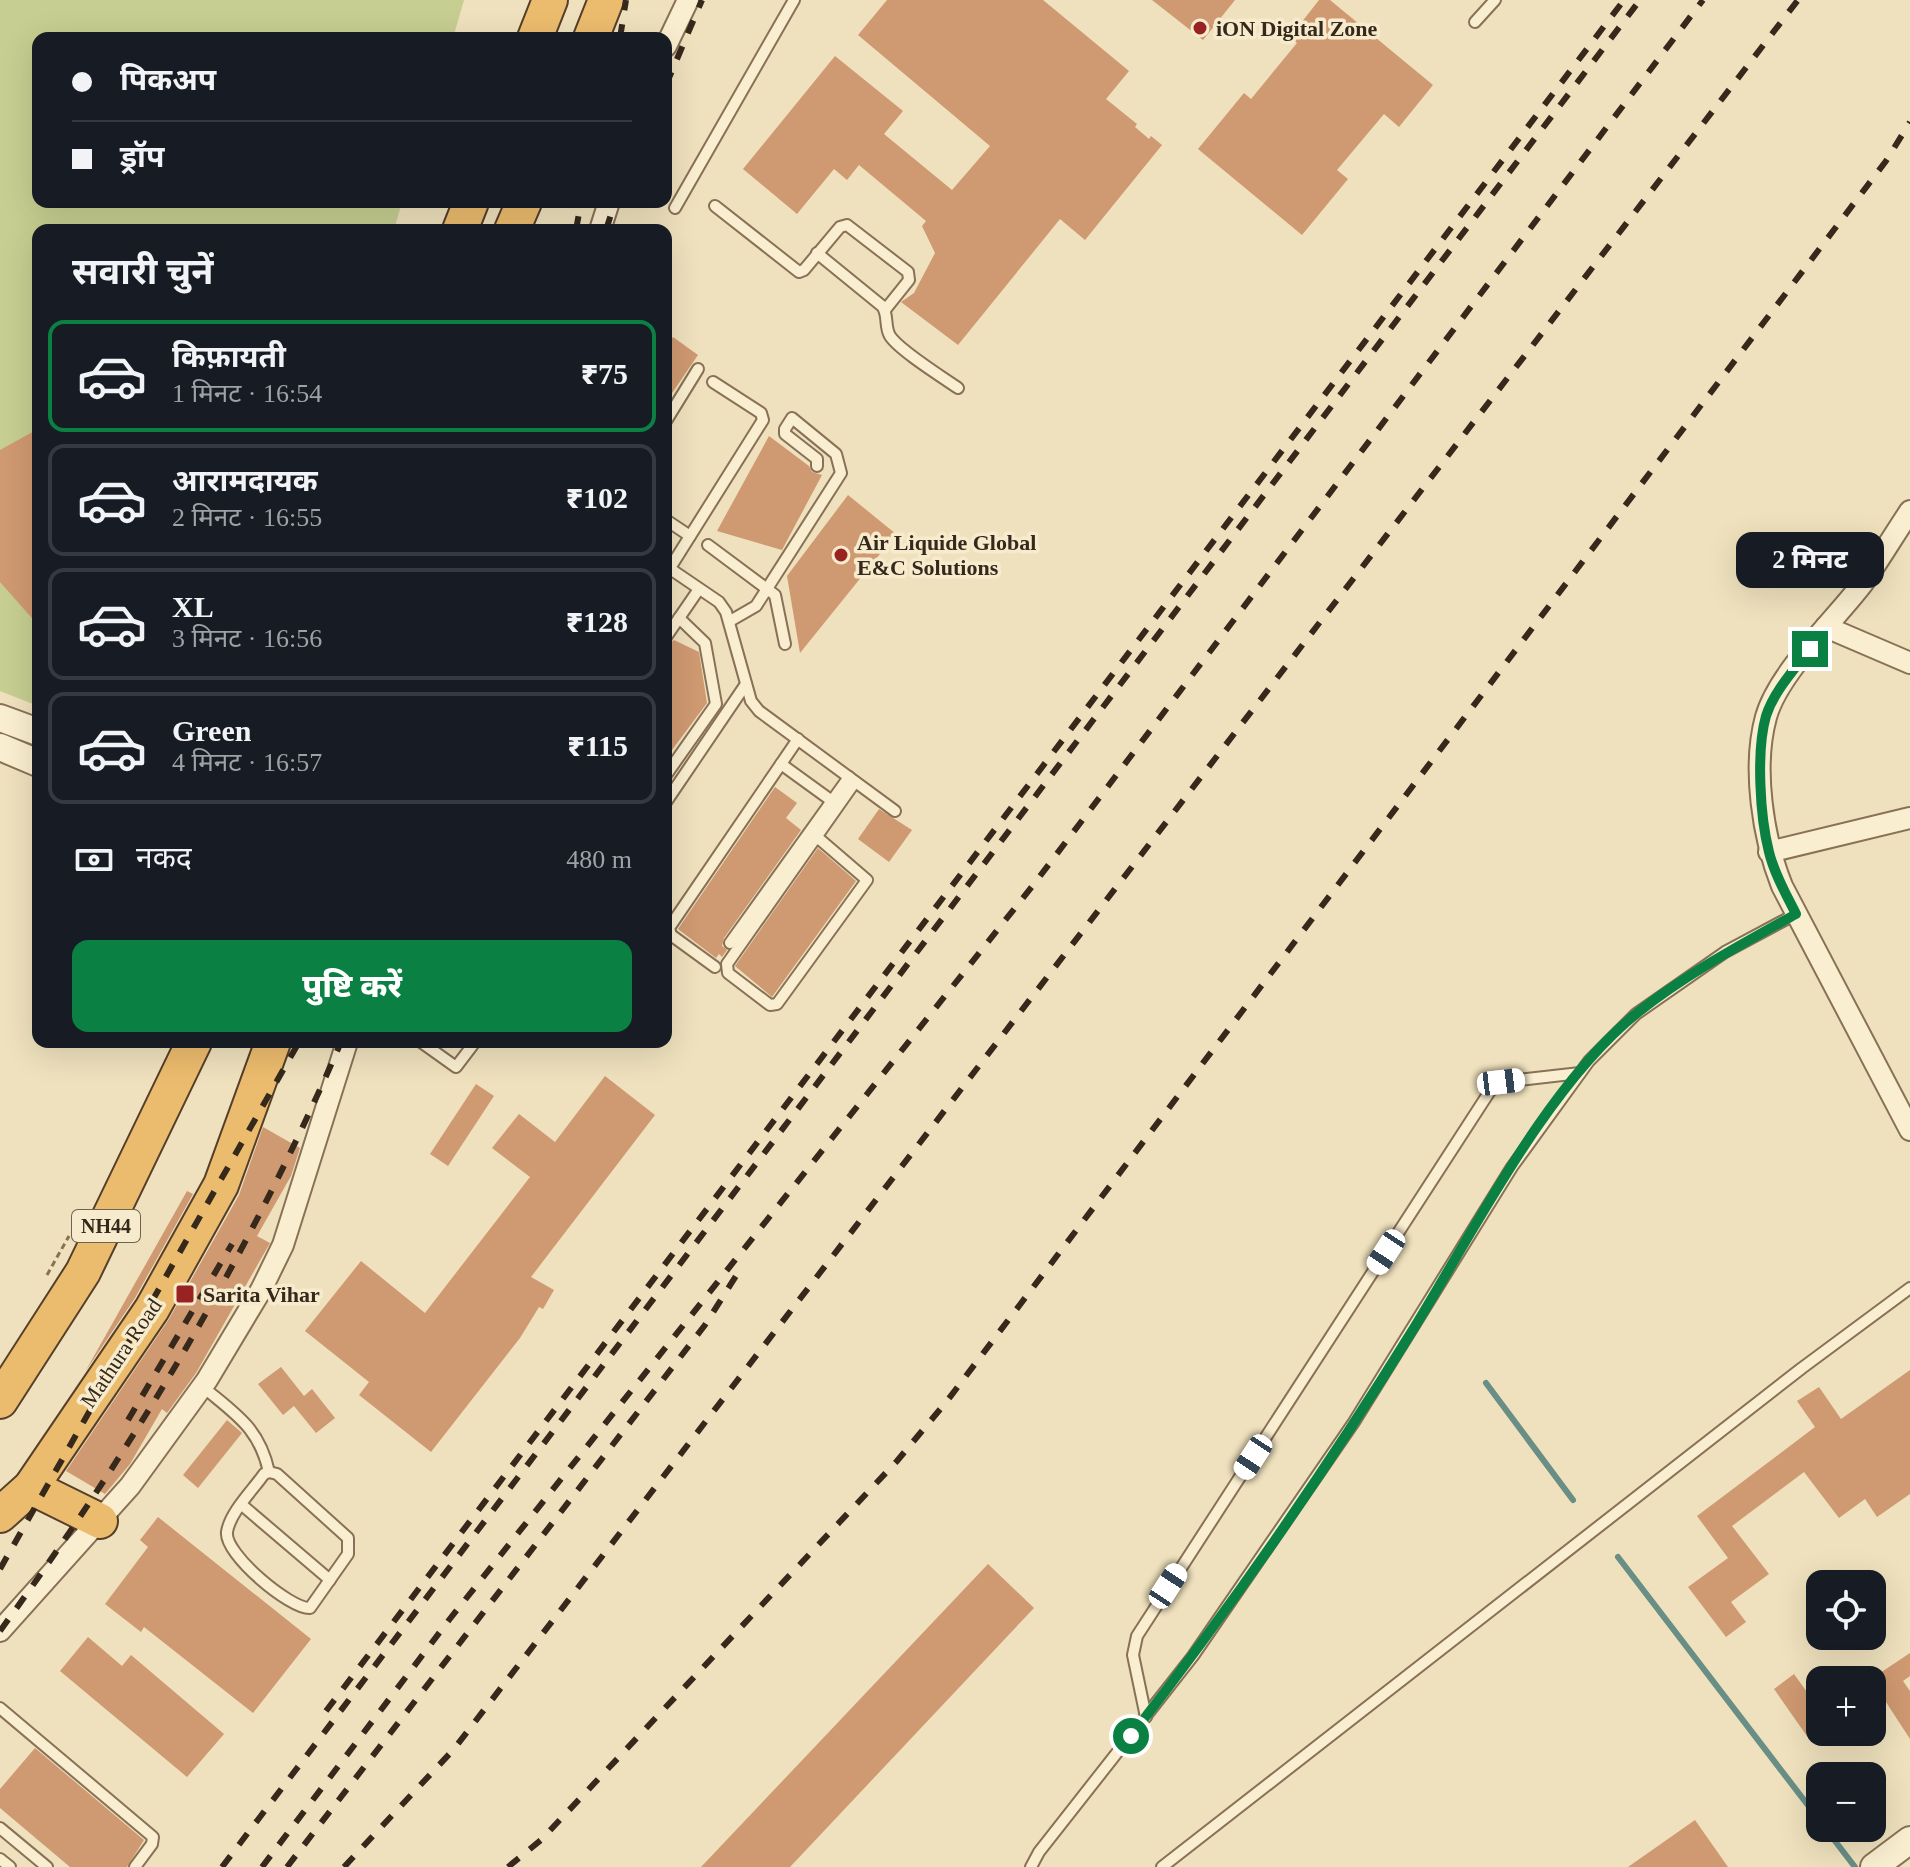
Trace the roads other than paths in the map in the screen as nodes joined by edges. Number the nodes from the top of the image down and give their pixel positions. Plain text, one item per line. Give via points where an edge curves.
1 (550, 0) edge
2 (606, 0) edge
3 (688, 0) edge
4 (794, 0) edge
5 (1495, 0) edge
6 (1475, 22) dead end
7 (537, 32) edge
8 (593, 32) edge
9 (672, 33) edge
10 (715, 206) dead end
11 (675, 208) dead end
12 (817, 253) junction
13 (885, 310) junction
14 (698, 369) dead end
15 (713, 382) dead end
16 (958, 388) dead end
17 (672, 411) edge
18 (817, 466) dead end
19 (1910, 511) edge
20 (672, 524) edge
21 (690, 536) junction
22 (708, 545) dead end
23 (672, 561) edge
24 (672, 570) edge
25 (768, 587) junction
26 (699, 589) junction
27 (679, 618) junction
28 (730, 621) junction
29 (1826, 627) junction
30 (672, 628) edge
31 (785, 644) dead end
32 (1910, 663) edge
33 (746, 684) junction
34 (0, 718) edge
35 (32, 730) edge
36 (798, 739) junction
37 (0, 747) edge
38 (32, 760) edge
39 (781, 764) junction
40 (672, 766) edge
41 (852, 779) junction
42 (672, 793) edge
43 (832, 801) junction
44 (895, 811) dead end
45 (1910, 818) edge
46 (817, 837) junction
47 (1769, 852) junction
48 (1796, 914) junction
49 (672, 924) edge
50 (672, 936) edge
51 (730, 943) dead end
52 (715, 967) dead end
53 (191, 1048) edge
54 (271, 1048) edge
55 (345, 1048) edge
56 (428, 1048) edge
57 (470, 1048) edge
58 (1580, 1073) junction
59 (1910, 1130) edge
60 (1910, 1288) edge
61 (202, 1386) junction
62 (0, 1401) edge
63 (269, 1472) junction
64 (31, 1487) junction
65 (242, 1505) junction
66 (0, 1515) edge
67 (100, 1521) junction
68 (330, 1580) junction
69 (0, 1631) edge
70 (0, 1708) edge
71 (1146, 1717) junction
72 (0, 1828) edge
73 (1910, 1840) edge
74 (0, 1859) edge
75 (10, 1867) edge
76 (47, 1867) edge
77 (135, 1867) edge
78 (1031, 1867) edge
79 (1162, 1867) edge
80 (1874, 1867) edge

1 - 7 highway
2 - 8 highway
3 - 9 street
4 - 11 lane
5 - 6 lane
10 - 12 lane via 794,270 804,270
12 - 13 lane
12 - 13 lane via 844,225 908,272 909,280
13 - 16 lane via 895,342
14 - 17 lane
15 - 21 lane via 761,413 763,420
18 - 25 lane via 817,459 785,434 792,418 836,454 841,473
19 - 29 street
20 - 21 lane
21 - 23 lane
22 - 25 lane
24 - 26 lane
25 - 28 lane via 752,610
25 - 31 lane via 778,603
26 - 27 lane
26 - 28 lane via 719,602
27 - 30 lane
27 - 40 lane via 705,643 716,704
28 - 33 lane
29 - 32 street
29 - 47 street via 1776,693 1766,717 1761,793
33 - 36 lane via 759,711
33 - 42 lane
34 - 35 street
36 - 39 lane
36 - 41 lane
37 - 38 street
39 - 43 lane
39 - 49 lane
41 - 43 lane
41 - 44 lane
41 - 46 lane
43 - 51 lane
45 - 47 street
46 - 46 lane via 727,964 728,973 770,1005 777,1004 867,880
47 - 48 street
48 - 58 lane via 1725,952 1636,1014
48 - 59 street
50 - 52 lane
53 - 62 highway, NH44 via 83,1272
54 - 64 highway, Mathura Road via 221,1185 152,1309
55 - 61 street via 283,1245
56 - 57 lane via 451,1067
58 - 71 lane via 1512,1167 1354,1422
58 - 71 lane via 1501,1082 1490,1091 1137,1636 1133,1655
60 - 79 lane
61 - 63 lane via 254,1432
61 - 67 street
63 - 65 lane
63 - 68 lane via 348,1538 348,1554
64 - 66 highway, Mathura Road
64 - 67 highway
65 - 68 lane
65 - 68 lane via 226,1534 238,1558 303,1608 314,1605
67 - 69 street
70 - 77 lane via 153,1837
71 - 78 lane
72 - 76 lane
73 - 80 street
74 - 75 lane

